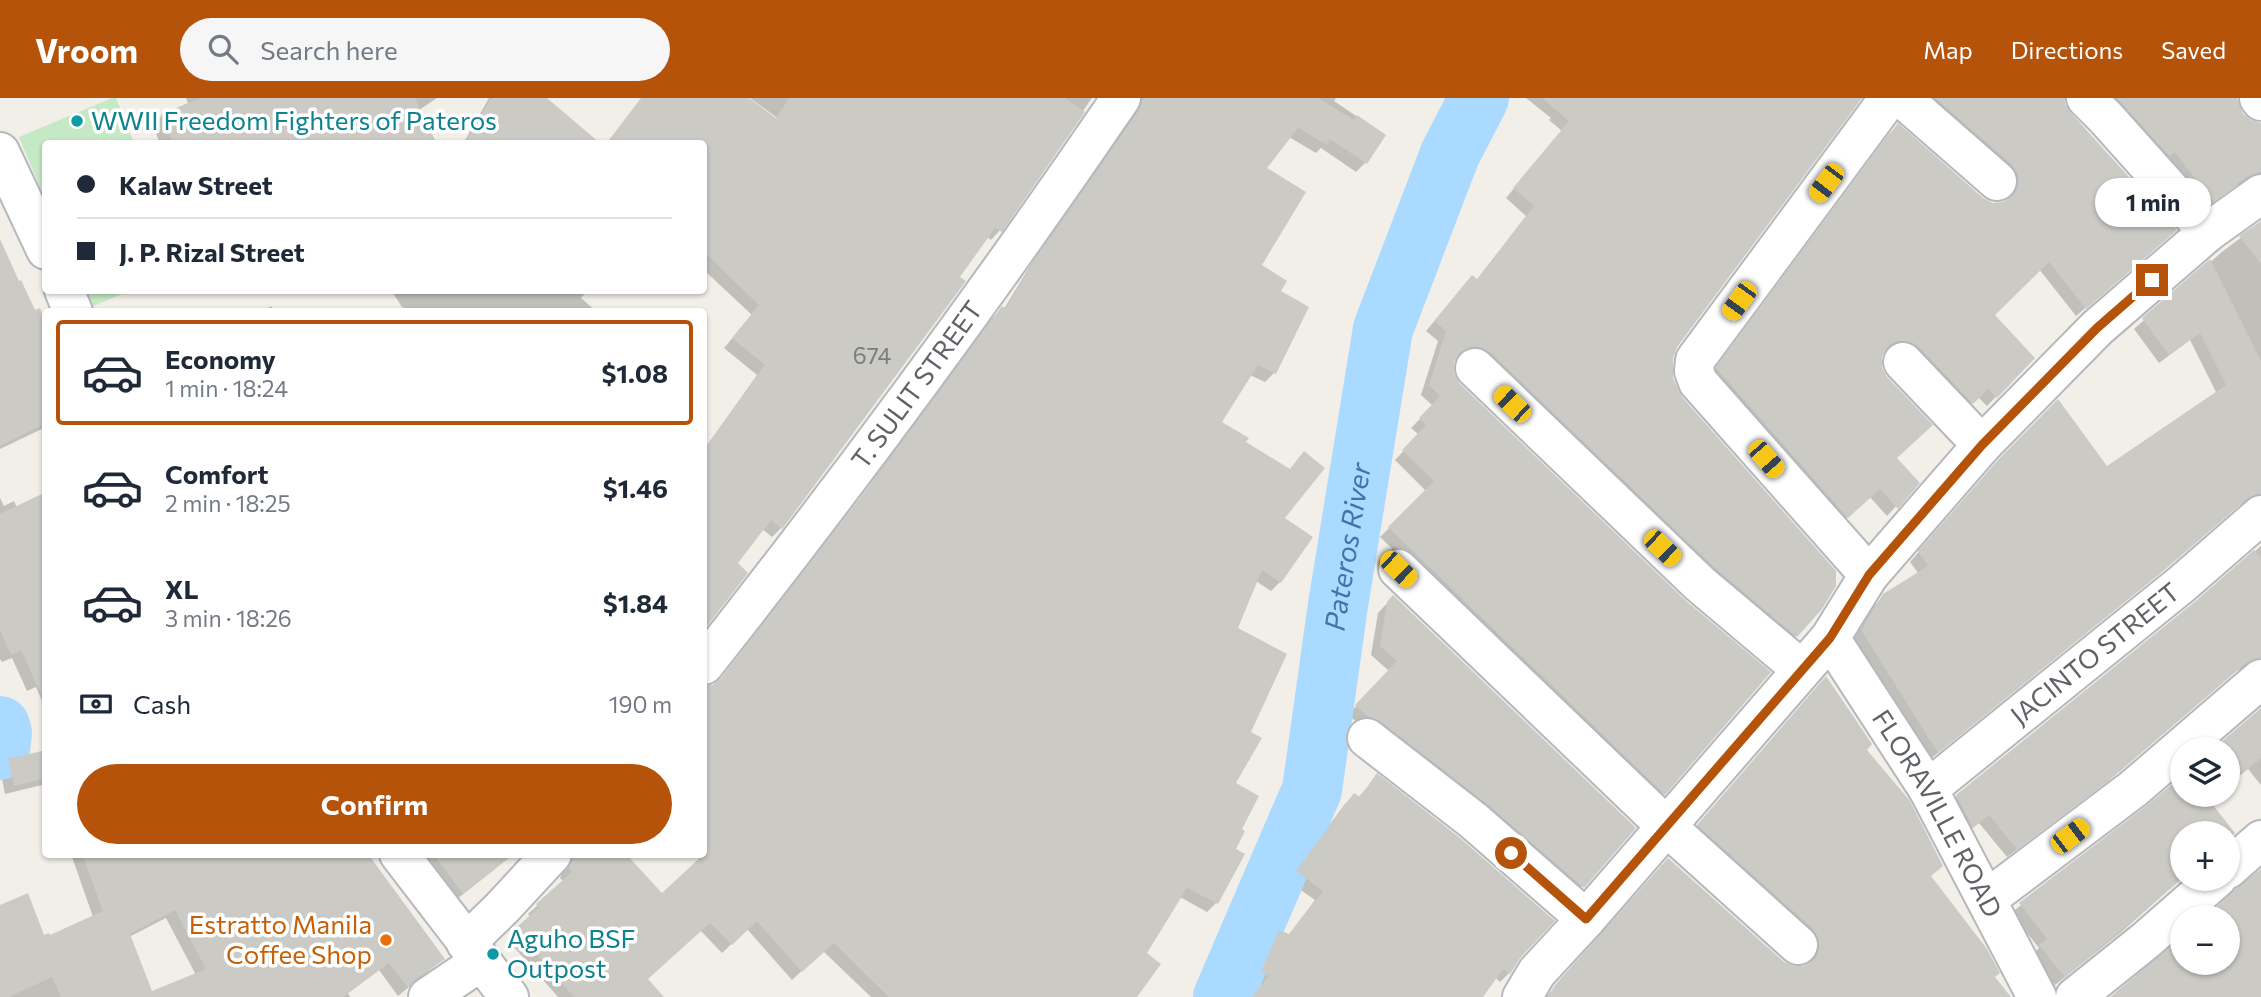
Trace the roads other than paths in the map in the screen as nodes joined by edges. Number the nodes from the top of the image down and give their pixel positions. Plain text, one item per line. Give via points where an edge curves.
1 (1121, 98) edge
2 (1889, 98) edge
3 (1902, 98) edge
4 (2086, 98) edge
5 (0, 152) edge
6 (1997, 181) dead end
7 (2261, 194) edge
8 (2208, 232) junction
9 (42, 241) edge
10 (1903, 362) dead end
11 (1475, 368) dead end
12 (1982, 445) junction
13 (2261, 515) edge
14 (1398, 569) dead end
15 (1869, 575) junction
16 (1830, 638) junction
17 (707, 661) edge
18 (1801, 669) junction
19 (2261, 679) edge
20 (1367, 738) dead end
21 (1928, 789) junction
22 (1666, 826) junction
23 (2261, 840) edge
24 (401, 858) edge
25 (548, 858) edge
26 (2240, 858) edge
27 (2202, 891) edge
28 (1987, 899) junction
29 (1586, 919) junction
30 (1798, 945) dead end
31 (473, 952) junction
32 (428, 997) edge
33 (509, 997) edge
34 (1522, 997) edge
35 (2037, 997) edge
36 (2075, 997) edge

1 - 17 street, T. SULIT STREET via 1031,232
2 - 15 street via 1695,360 1694,371 1698,382
3 - 6 street
4 - 8 street
5 - 9 street
7 - 8 street
8 - 12 street via 2097,328
10 - 12 street
11 - 18 street via 1700,584
12 - 15 street
13 - 21 street, JACINTO STREET
14 - 22 street
15 - 16 street
16 - 18 street
16 - 21 street, FLORAVILLE ROAD
18 - 22 street
19 - 28 street via 2133,789
20 - 29 street via 1474,821
21 - 28 street, FLORAVILLE ROAD
22 - 29 street
22 - 30 street
23 - 26 street
24 - 31 street
25 - 31 street via 502,908
27 - 36 street
28 - 35 street, FLORAVILLE ROAD
29 - 34 street via 1537,972
31 - 32 street
31 - 33 street

